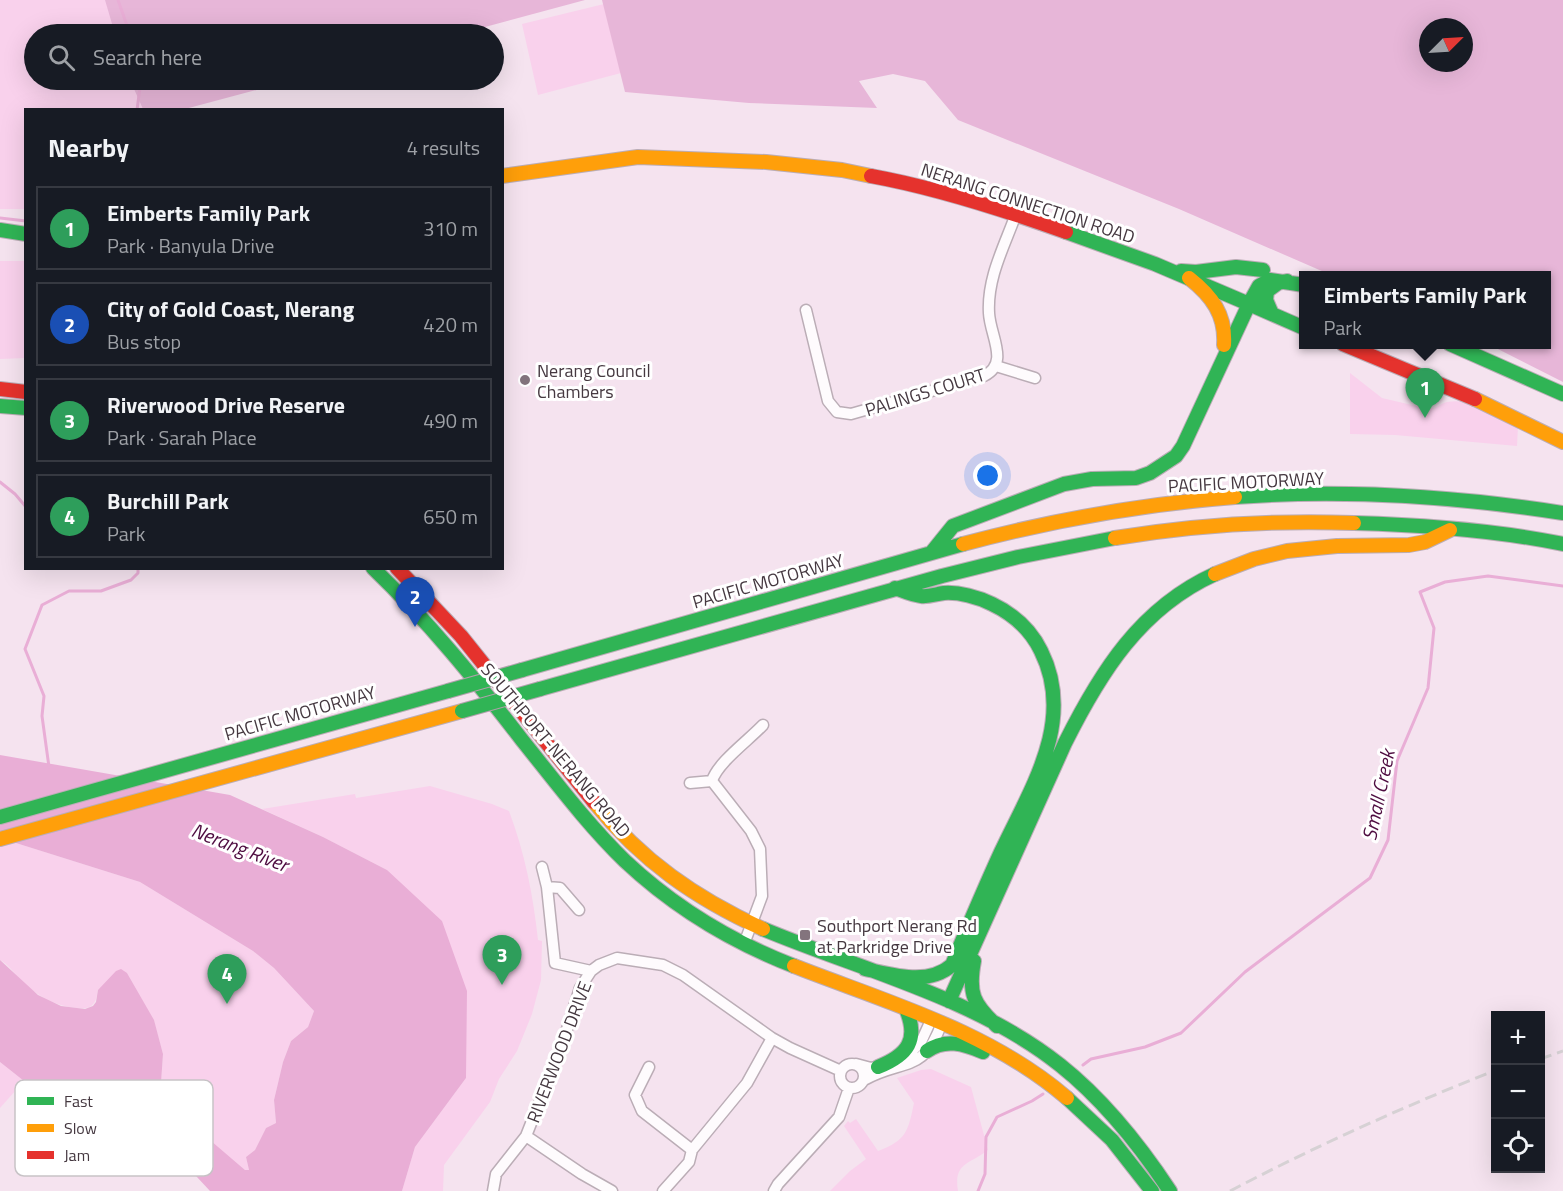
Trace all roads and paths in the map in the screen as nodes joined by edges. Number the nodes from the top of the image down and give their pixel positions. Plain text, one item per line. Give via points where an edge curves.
1 (504, 176) edge
2 (1016, 214) junction
3 (1169, 269) junction
4 (1263, 270) junction
5 (1189, 278) junction
6 (1287, 281) junction
7 (1299, 281) edge
8 (1299, 283) edge
9 (1245, 303) junction
10 (806, 310) dead end
11 (1272, 314) junction
12 (1299, 325) edge
13 (1224, 345) junction
14 (1353, 349) edge
15 (1459, 349) edge
16 (1220, 364) junction
17 (996, 366) junction
18 (1035, 378) dead end
19 (1563, 394) edge
20 (0, 406) edge
21 (24, 408) edge
22 (1563, 442) edge
23 (1563, 513) edge
24 (1452, 528) junction
25 (1563, 544) edge
26 (932, 552) junction
27 (375, 570) edge
28 (399, 570) edge
29 (895, 588) junction
30 (763, 725) dead end
31 (712, 781) junction
32 (690, 783) dead end
33 (0, 818) edge
34 (0, 839) edge
35 (542, 867) dead end
36 (547, 888) junction
37 (579, 910) dead end
38 (752, 926) junction
39 (979, 938) junction
40 (744, 944) junction
41 (952, 965) junction
42 (865, 969) junction
43 (591, 971) junction
44 (944, 1000) junction
45 (906, 1009) junction
46 (937, 1020) junction
47 (998, 1026) junction
48 (772, 1038) junction
49 (927, 1051) junction
50 (856, 1064) junction
51 (649, 1067) dead end
52 (878, 1067) junction
53 (1026, 1069) junction
54 (841, 1071) junction
55 (864, 1080) junction
56 (849, 1088) junction
57 (526, 1136) junction
58 (692, 1150) junction
59 (493, 1191) edge
60 (612, 1191) edge
61 (663, 1191) edge
62 (774, 1191) edge
63 (1152, 1191) edge
64 (1170, 1191) edge

1 - 2 main road, NERANG CONNECTION ROAD via 638,157 766,162 894,180
2 - 3 main road, NERANG CONNECTION ROAD
2 - 17 street, PALINGS COURT via 988,292 989,321 999,360
3 - 4 main road
3 - 5 main road, NERANG CONNECTION ROAD
4 - 7 main road via 1279,271
4 - 9 main road via 1250,280
5 - 9 main road, NERANG CONNECTION ROAD
5 - 13 main road via 1218,307
6 - 8 main road
6 - 9 main road via 1261,282
6 - 11 main road via 1266,293
9 - 11 main road, NERANG CONNECTION ROAD
9 - 13 main road
9 - 16 main road
10 - 17 street, PALINGS COURT via 828,401 837,412 851,414 984,376
11 - 12 main road, NERANG CONNECTION ROAD
13 - 16 main road
14 - 22 main road via 1458,390
15 - 19 main road
16 - 26 main road via 1183,446 1164,466 1136,478 1092,479 1047,490 953,526
17 - 18 street
20 - 21 main road
23 - 26 main road, PACIFIC MOTORWAY via 1404,496 1258,496 1090,515
24 - 25 main road
24 - 29 main road via 1303,522 1190,529 1051,550
24 - 39 main road via 1419,544 1327,546 1262,556 1207,577 1154,613 1111,659 1081,708
26 - 33 main road, PACIFIC MOTORWAY, bridge
27 - 40 main road, SOUTHPORT-NERANG ROAD via 433,628 603,839 670,898
28 - 38 main road, SOUTHPORT-NERANG ROAD via 461,635 607,819 637,851 705,902
29 - 34 main road, bridge
29 - 41 main road via 921,596 964,595 1002,609 1024,626 1041,648 1055,690 1054,724 1046,755
30 - 31 street via 724,762
31 - 32 street
31 - 38 street via 752,831 759,849 762,896
35 - 36 street
36 - 37 street via 560,888
36 - 43 street via 555,963
38 - 40 street
38 - 42 main road, SOUTHPORT-NERANG ROAD
39 - 44 main road
39 - 47 main road via 971,976 972,997 979,1010
40 - 45 main road, SOUTHPORT-NERANG ROAD
41 - 42 main road via 928,978
41 - 44 main road
42 - 44 main road, SOUTHPORT-NERANG ROAD
43 - 48 street, RIVERWOOD DRIVE via 617,958 663,965
43 - 57 street, RIVERWOOD DRIVE via 580,988
44 - 46 main road
44 - 47 main road, SOUTHPORT-NERANG ROAD
45 - 46 main road, SOUTHPORT-NERANG ROAD
45 - 52 main road via 913,1027 910,1042 894,1060
46 - 49 street via 935,1039
46 - 52 street via 914,1051
46 - 53 main road, SOUTHPORT-NERANG ROAD via 996,1049
47 - 64 main road, SOUTHPORT-NERANG ROAD via 1040,1051 1086,1088 1130,1135
48 - 54 street, RIVERWOOD DRIVE
48 - 58 street via 747,1083
49 - 53 main road via 937,1044 961,1045
49 - 55 street via 910,1064
50 - 52 street
50 - 54 street via 848,1064
50 - 55 street via 863,1070
51 - 58 street via 636,1095 642,1111
53 - 63 main road, SOUTHPORT-NERANG ROAD via 1088,1116 1128,1157
54 - 56 street via 842,1083
55 - 56 street via 858,1087
56 - 62 street via 839,1117
57 - 59 street, RIVERWOOD DRIVE via 496,1174
57 - 60 street
58 - 61 street via 689,1162

